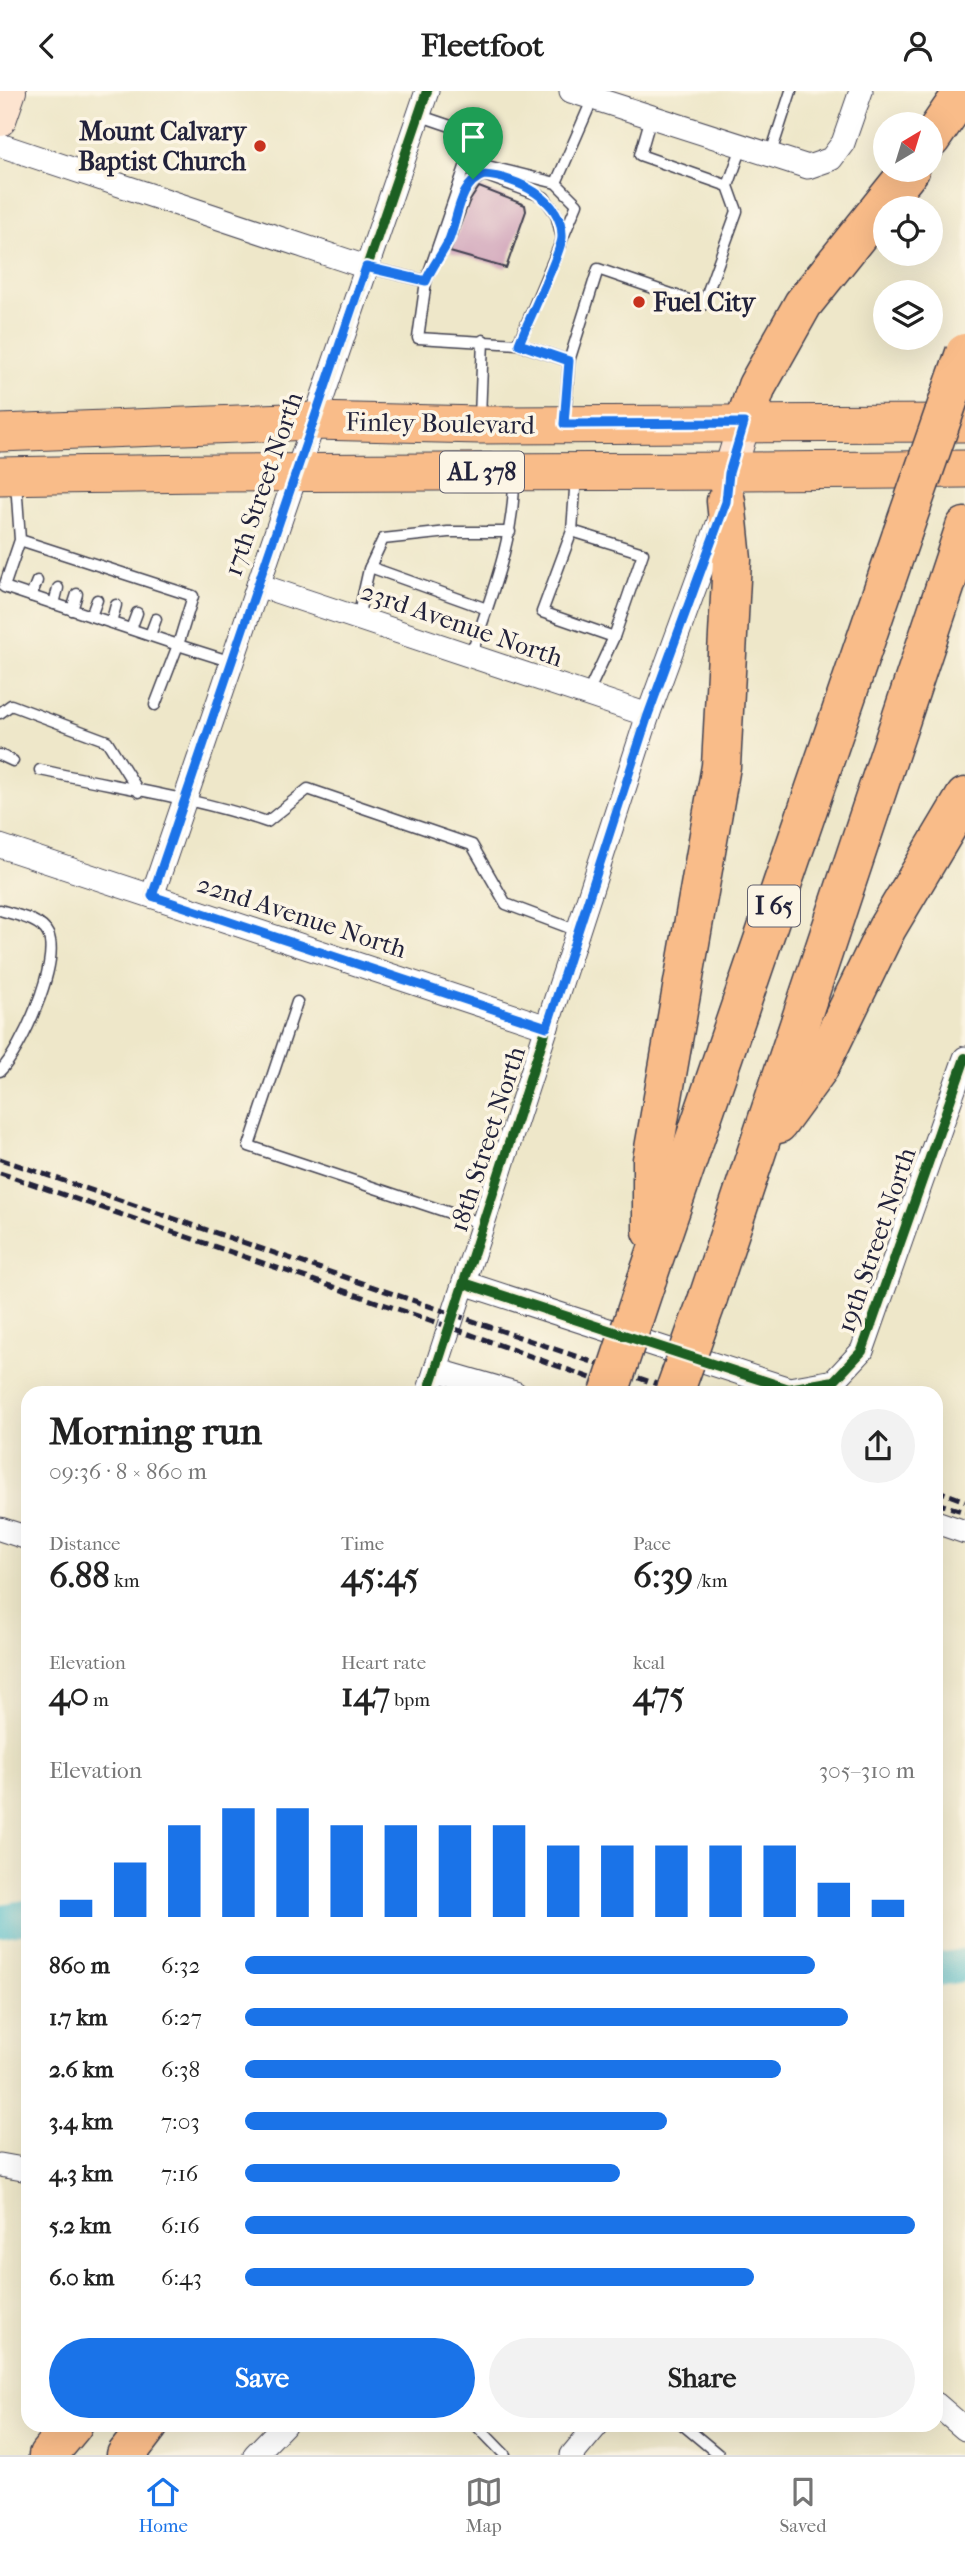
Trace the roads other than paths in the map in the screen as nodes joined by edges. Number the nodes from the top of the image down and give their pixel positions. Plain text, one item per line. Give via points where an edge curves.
1 (10, 91) edge
2 (427, 91) edge
3 (791, 91) edge
4 (861, 91) edge
5 (964, 91) edge
6 (582, 95) edge
7 (418, 115) junction
8 (651, 117) junction
9 (0, 120) edge
10 (943, 122) edge
11 (0, 145) edge
12 (743, 147) junction
13 (778, 159) junction
14 (467, 161) junction
15 (900, 182) edge
16 (556, 183) junction
17 (728, 186) junction
18 (562, 238) junction
19 (433, 263) junction
20 (366, 267) junction
21 (426, 281) junction
22 (483, 340) junction
23 (519, 344) junction
24 (965, 353) edge
25 (569, 361) junction
26 (314, 421) junction
27 (744, 423) junction
28 (965, 423) edge
29 (564, 424) junction
30 (480, 425) junction
31 (0, 433) edge
32 (965, 469) edge
33 (297, 470) junction
34 (514, 472) junction
35 (576, 473) junction
36 (8, 476) edge
37 (727, 487) junction
38 (572, 531) junction
39 (964, 531) edge
40 (510, 532) junction
41 (20, 540) junction
42 (370, 567) junction
43 (37, 582) dead end
44 (258, 585) junction
45 (58, 588) dead end
46 (77, 594) dead end
47 (31, 596) junction
48 (97, 600) dead end
49 (54, 604) junction
50 (116, 605) dead end
51 (487, 609) junction
52 (72, 610) junction
53 (137, 613) dead end
54 (91, 616) junction
55 (358, 618) junction
56 (156, 619) dead end
57 (111, 622) junction
58 (131, 629) junction
59 (150, 635) junction
60 (614, 637) junction
61 (178, 645) junction
62 (471, 656) junction
63 (232, 662) junction
64 (587, 695) junction
65 (155, 705) dead end
66 (0, 713) edge
67 (648, 715) junction
68 (0, 755) edge
69 (13, 761) dead end
70 (40, 770) dead end
71 (139, 792) junction
72 (185, 797) junction
73 (965, 797) edge
74 (0, 846) edge
75 (152, 896) junction
76 (0, 910) edge
77 (578, 931) junction
78 (297, 1002) dead end
79 (547, 1027) junction
80 (965, 1058) edge
81 (0, 1071) edge
82 (757, 1154) junction
83 (483, 1224) junction
84 (650, 1271) junction
85 (464, 1283) junction
86 (436, 1370) junction
87 (430, 1386) edge
88 (490, 1386) edge
89 (611, 1386) edge
90 (677, 1386) edge
91 (780, 1386) edge
92 (806, 1386) edge
93 (943, 1524) edge
94 (0, 1529) edge
95 (965, 1532) edge
96 (21, 1536) edge
97 (0, 2165) edge
98 (21, 2169) edge
99 (943, 2410) edge
100 (965, 2429) edge
101 (67, 2432) edge
102 (144, 2432) edge
103 (277, 2432) edge
104 (484, 2432) edge
105 (591, 2432) edge
106 (691, 2432) edge
107 (48, 2455) edge
108 (126, 2455) edge
109 (255, 2455) edge
110 (505, 2455) edge
111 (572, 2455) edge
112 (719, 2455) edge

1 - 9 main road
2 - 7 street, 17th Street North
3 - 13 lane
4 - 13 street via 843,143 831,159 808,167
5 - 10 highway
6 - 8 street
6 - 16 lane
7 - 14 lane via 477,135
7 - 20 street, 17th Street North
8 - 12 street
8 - 17 lane via 640,156
11 - 20 street
12 - 13 street
12 - 17 lane
14 - 16 lane
14 - 19 lane
15 - 27 highway via 803,304 757,386
16 - 18 lane via 577,204
17 - 25 lane via 737,211 703,305 598,269
18 - 19 lane via 556,214 544,197 484,175 473,179 466,190 447,243
18 - 23 lane
19 - 21 lane
20 - 21 lane
20 - 26 street, 17th Street North
21 - 22 lane via 418,338
22 - 23 lane
22 - 30 lane
23 - 25 lane
24 - 84 highway, I 65, bridge
25 - 29 lane
26 - 30 main road, Finley Boulevard / AL 378
26 - 31 main road, Finley Boulevard / AL 378
26 - 33 street, 17th Street North
27 - 28 main road, Finley Boulevard / AL 378
27 - 29 main road, Finley Boulevard / AL 378
27 - 37 main road, 18th Street North
29 - 30 main road, Finley Boulevard / AL 378
32 - 37 main road, Finley Boulevard / AL 378
33 - 34 main road, Finley Boulevard / AL 378
33 - 36 main road, Finley Boulevard / AL 378
33 - 44 street, 17th Street North
34 - 35 main road, Finley Boulevard / AL 378
34 - 40 lane
35 - 37 main road, Finley Boulevard / AL 378
35 - 38 lane
36 - 41 lane
37 - 67 street, 18th Street North
37 - 84 highway via 732,560 721,766 652,1160
38 - 60 lane via 542,612
38 - 60 lane via 643,553
39 - 82 highway, I 65
40 - 42 lane via 383,539
40 - 51 lane
41 - 47 lane via 4,587
41 - 61 lane via 46,554 164,593 193,596
42 - 51 lane
42 - 55 lane
43 - 47 lane
44 - 55 street, 23rd Avenue North
44 - 63 street, 17th Street North
45 - 49 lane
46 - 52 lane
47 - 49 lane
48 - 54 lane
49 - 52 lane
50 - 57 lane
51 - 62 lane
52 - 54 lane
53 - 58 lane
54 - 57 lane
55 - 62 street, 23rd Avenue North
56 - 59 lane
57 - 58 lane
58 - 59 lane
59 - 61 lane
60 - 64 lane
61 - 63 lane
61 - 65 lane
62 - 64 street, 23rd Avenue North
63 - 72 street, 17th Street North
64 - 67 street, 23rd Avenue North
66 - 71 lane via 12,705 107,741
67 - 77 street, 18th Street North
68 - 69 lane
70 - 71 lane
71 - 72 lane
72 - 75 street, 17th Street North
72 - 77 lane via 267,822 308,789 472,845 506,904
73 - 82 highway via 887,928 818,1068
74 - 75 street, 22nd Avenue North
75 - 79 street, 22nd Avenue North
76 - 81 lane via 40,925 48,934 51,950 19,1046
77 - 79 street, 18th Street North
78 - 83 lane via 250,1146
79 - 83 street, 18th Street North
80 - 92 street, 19th Street North via 862,1351 834,1381
82 - 90 highway, I 65, bridge
83 - 85 street, 18th Street North
84 - 89 highway, I 65, bridge
85 - 86 street, 18th Street North
85 - 91 street, 19th Street North
86 - 87 street, 18th Street North
86 - 88 street
93 - 95 street
94 - 96 street
97 - 98 street
99 - 100 street
101 - 107 highway
102 - 108 highway
103 - 109 street
104 - 110 lane
105 - 111 street
106 - 112 lane

